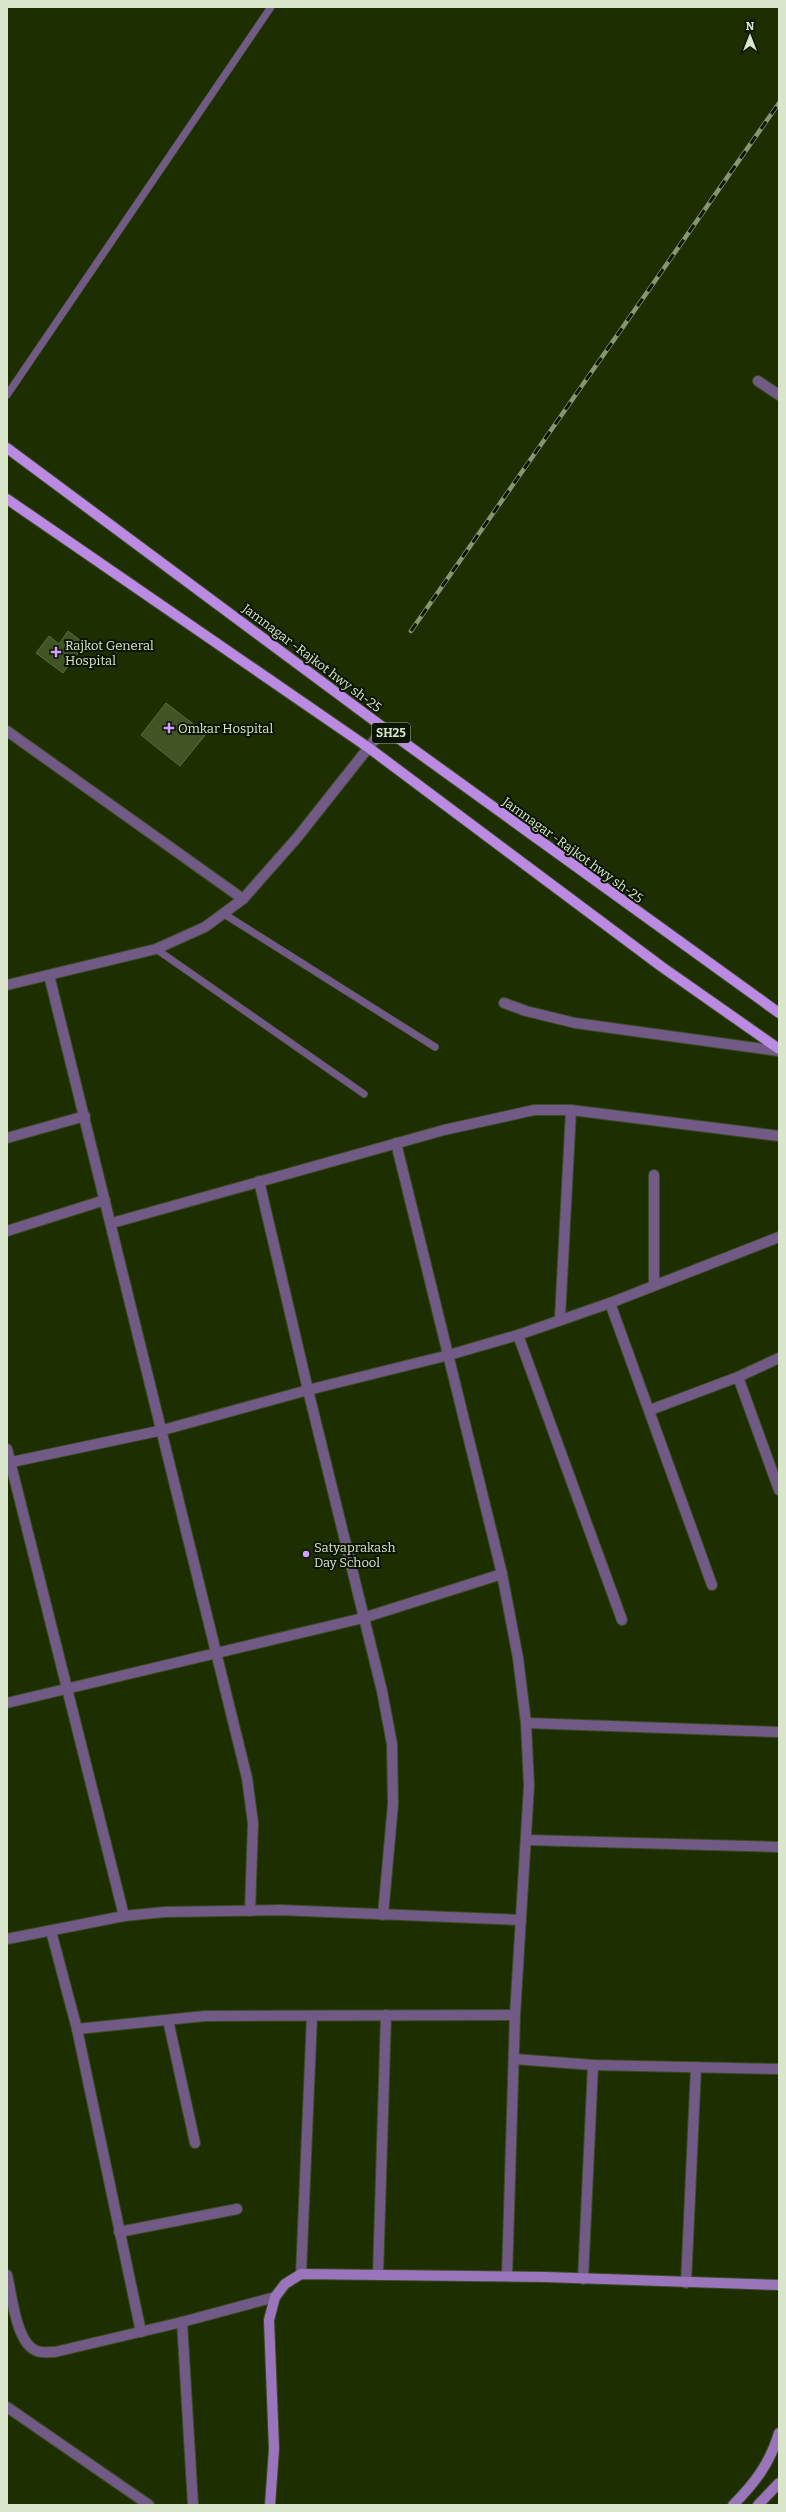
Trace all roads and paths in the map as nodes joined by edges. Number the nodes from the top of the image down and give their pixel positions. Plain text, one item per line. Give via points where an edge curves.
1 (271, 7) edge
2 (758, 380) dead end
3 (7, 395) edge
4 (779, 395) edge
5 (7, 448) edge
6 (7, 498) edge
7 (384, 728) junction
8 (7, 731) edge
9 (369, 748) junction
10 (243, 899) junction
11 (224, 914) junction
12 (156, 949) junction
13 (49, 975) junction
14 (7, 985) edge
15 (504, 1003) dead end
16 (779, 1013) edge
17 (435, 1047) dead end
18 (779, 1050) edge
19 (364, 1094) dead end
20 (571, 1110) junction
21 (85, 1116) junction
22 (779, 1136) edge
23 (7, 1138) edge
24 (396, 1143) junction
25 (654, 1175) dead end
26 (259, 1180) junction
27 (105, 1200) junction
28 (112, 1223) junction
29 (7, 1231) edge
30 (779, 1237) edge
31 (654, 1284) junction
32 (610, 1303) junction
33 (560, 1318) junction
34 (518, 1335) junction
35 (449, 1355) junction
36 (779, 1358) edge
37 (738, 1377) junction
38 (308, 1390) junction
39 (650, 1410) junction
40 (163, 1430) junction
41 (7, 1449) edge
42 (9, 1463) edge
43 (779, 1490) edge
44 (502, 1574) junction
45 (712, 1585) dead end
46 (363, 1618) junction
47 (622, 1620) dead end
48 (218, 1654) junction
49 (66, 1688) junction
50 (7, 1703) edge
51 (526, 1723) junction
52 (779, 1732) edge
53 (527, 1840) junction
54 (779, 1847) edge
55 (250, 1910) junction
56 (383, 1915) junction
57 (124, 1916) junction
58 (522, 1920) junction
59 (51, 1931) junction
60 (7, 1939) edge
61 (386, 2015) junction
62 (515, 2015) junction
63 (312, 2016) junction
64 (168, 2020) junction
65 (77, 2029) junction
66 (514, 2059) junction
67 (593, 2065) junction
68 (696, 2067) junction
69 (779, 2069) edge
70 (195, 2143) dead end
71 (237, 2209) dead end
72 (119, 2232) junction
73 (301, 2274) junction
74 (7, 2275) edge
75 (378, 2275) junction
76 (507, 2276) junction
77 (583, 2279) junction
78 (686, 2283) junction
79 (779, 2284) edge
80 (275, 2297) junction
81 (182, 2322) junction
82 (141, 2332) junction
83 (7, 2407) edge
84 (779, 2433) edge
85 (779, 2483) edge
86 (150, 2505) edge
87 (193, 2505) edge
88 (270, 2505) edge
89 (733, 2505) edge
90 (758, 2505) edge

1 - 3 lane
2 - 4 street
5 - 7 main road, Jamnagar -Rajkot hwy sh-25 / SH25
6 - 9 main road, SH25
7 - 9 street
7 - 16 main road, Jamnagar -Rajkot hwy sh-25 / SH25
8 - 10 street
9 - 10 street via 296,839
9 - 18 main road, SH25 via 662,968
10 - 11 street
11 - 12 street via 205,927
11 - 17 lane
12 - 13 street
12 - 19 lane
13 - 14 street
13 - 21 street
15 - 18 street via 575,1023
20 - 22 street
20 - 24 street via 534,1110
20 - 33 street
21 - 23 street
21 - 27 street
24 - 26 street
24 - 35 street
25 - 31 street
26 - 28 street
26 - 38 street
27 - 28 street
27 - 29 street
28 - 40 street
30 - 31 street
31 - 32 street
32 - 33 street
32 - 39 street
33 - 34 street
34 - 35 street
34 - 47 street
35 - 38 street
35 - 44 street
36 - 37 street
37 - 39 street
37 - 43 street
38 - 40 street
38 - 46 street
39 - 45 street
40 - 42 street
40 - 48 street
41 - 42 street
42 - 49 street
44 - 46 street
44 - 51 street via 518,1658
46 - 48 street
46 - 56 street via 382,1691 392,1744 393,1804
48 - 49 street
48 - 55 street via 247,1778 253,1823
49 - 50 street
49 - 57 street
51 - 52 street
51 - 53 street via 529,1786
53 - 54 street
53 - 58 street
55 - 56 street
55 - 57 street via 164,1912
56 - 58 street
57 - 59 street
58 - 62 street
59 - 60 street
59 - 65 street
61 - 62 street
61 - 63 street
61 - 75 street
62 - 66 street
63 - 64 street via 204,2016
63 - 73 street
64 - 65 street
64 - 70 street
65 - 72 street
66 - 67 street
66 - 76 street
67 - 68 street
67 - 77 street
68 - 69 street
68 - 78 street
71 - 72 street
72 - 82 street
73 - 75 main road
73 - 80 main road via 285,2284
74 - 82 street via 20,2333 27,2345 37,2352 55,2352
75 - 76 main road
76 - 77 main road
77 - 78 main road
78 - 79 main road
80 - 81 street
80 - 88 main road via 269,2320 274,2449
81 - 82 street
81 - 87 street
83 - 86 street
84 - 89 main road via 761,2475
85 - 90 main road

